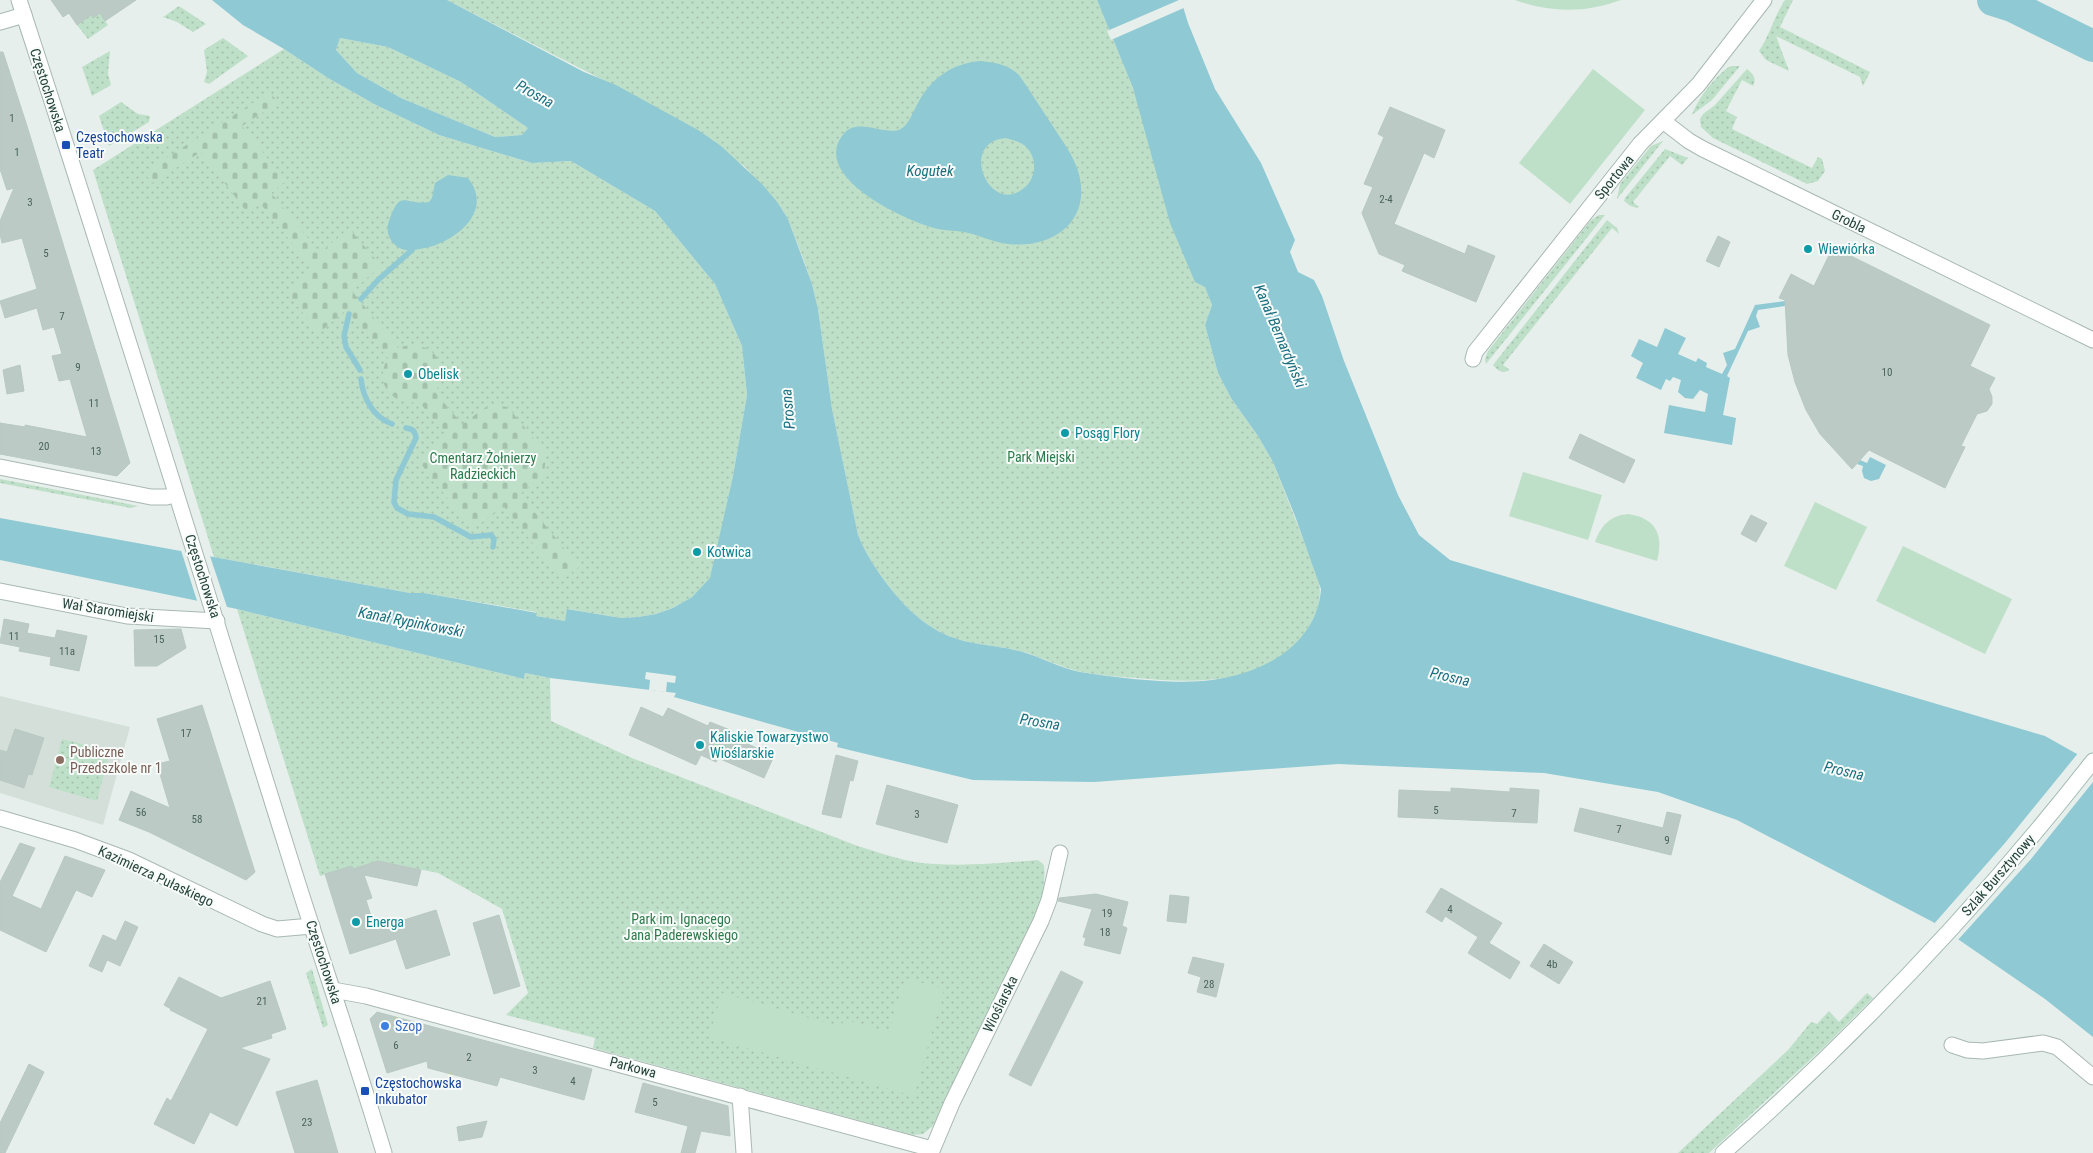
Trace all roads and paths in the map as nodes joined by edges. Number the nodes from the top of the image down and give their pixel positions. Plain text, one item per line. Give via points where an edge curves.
1 (19, 0) edge
2 (1764, 0) edge
3 (24, 15) junction
4 (0, 22) edge
5 (1663, 121) junction
6 (2093, 340) edge
7 (1473, 359) dead end
8 (0, 468) edge
9 (176, 494) junction
10 (0, 591) edge
11 (216, 616) junction
12 (2093, 761) edge
13 (0, 818) edge
14 (1060, 853) dead end
15 (312, 926) junction
16 (333, 990) junction
17 (1952, 1045) dead end
18 (2093, 1077) edge
19 (740, 1096) junction
20 (932, 1151) edge
21 (384, 1153) edge
22 (744, 1153) edge
23 (1723, 1153) edge

1 - 3 street, Częstochowska
2 - 5 street, Sportowa via 1713,66
3 - 4 street
3 - 9 street, Częstochowska
5 - 6 street, Grobla via 1702,149
5 - 7 street, Sportowa via 1640,144 1475,352
8 - 9 street via 151,497
9 - 11 street, Częstochowska
10 - 11 street, Wał Staromiejski via 127,616
11 - 15 street, Częstochowska
12 - 23 street, Szlak Bursztynowy via 2028,842 1886,999
13 - 15 street, Kazimierza Pułaskiego via 128,860 262,924 277,929
14 - 20 street, Wioślarska via 1041,921
15 - 16 street, Częstochowska
16 - 19 street, Parkowa via 366,996
16 - 21 street, Częstochowska
17 - 18 street via 1983,1051 2043,1043 2057,1047
19 - 20 street, Parkowa
19 - 22 street

